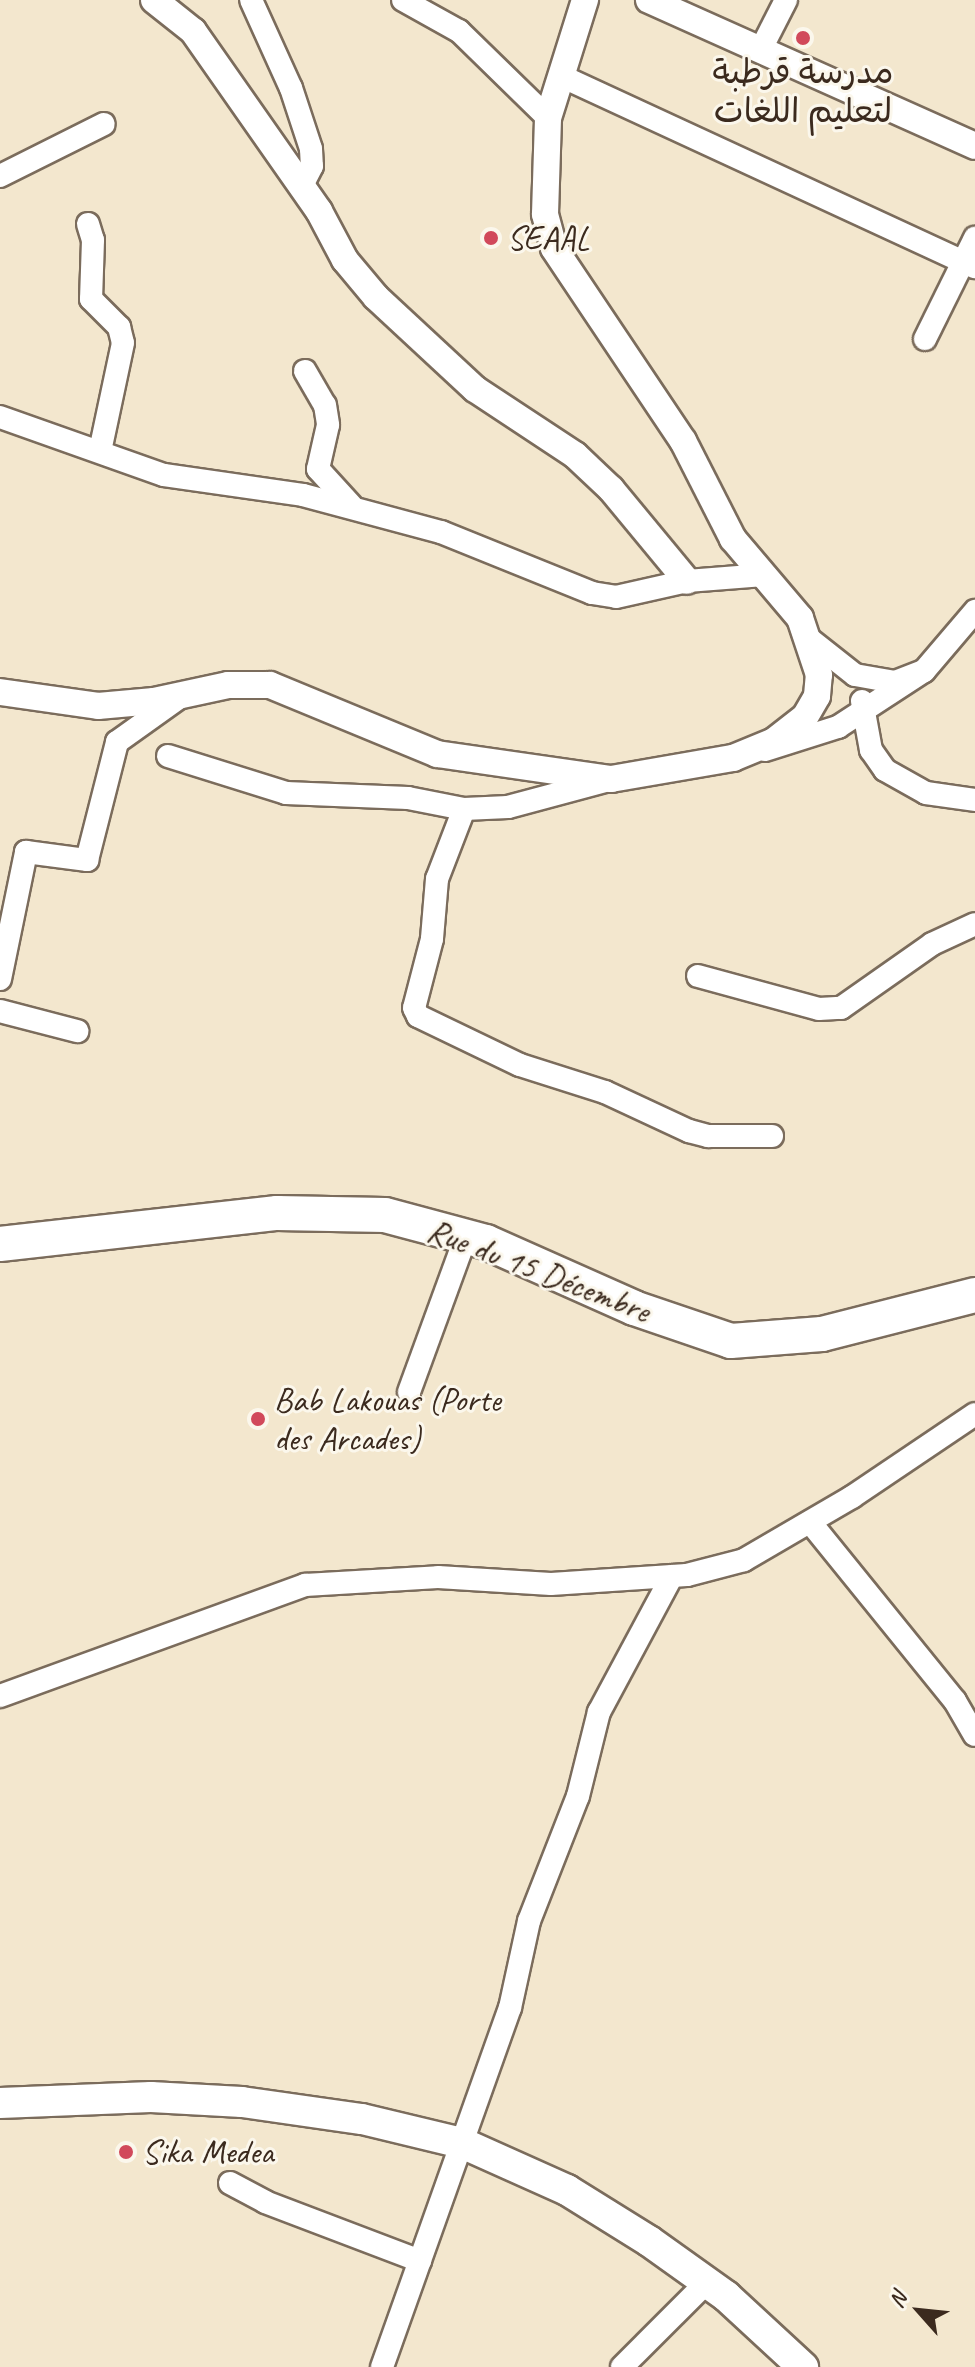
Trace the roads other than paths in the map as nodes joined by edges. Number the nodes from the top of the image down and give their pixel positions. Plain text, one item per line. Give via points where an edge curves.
1 (154, 0) edge
2 (251, 0) edge
3 (403, 0) edge
4 (585, 0) edge
5 (649, 0) edge
6 (786, 0) edge
7 (760, 51) junction
8 (561, 76) junction
9 (548, 118) junction
10 (104, 124) dead end
11 (975, 146) edge
12 (0, 176) edge
13 (302, 186) junction
14 (88, 224) dead end
15 (975, 238) edge
16 (969, 264) edge
17 (925, 339) dead end
18 (305, 371) dead end
19 (0, 417) edge
20 (100, 451) junction
21 (354, 508) junction
22 (764, 575) junction
23 (687, 581) junction
24 (975, 611) edge
25 (807, 637) junction
26 (924, 671) junction
27 (855, 675) junction
28 (0, 692) edge
29 (182, 695) junction
30 (862, 712) junction
31 (168, 756) dead end
32 (733, 758) junction
33 (611, 779) junction
34 (975, 800) edge
35 (464, 809) junction
36 (975, 924) edge
37 (698, 976) dead end
38 (0, 979) edge
39 (0, 1011) edge
40 (77, 1031) dead end
41 (772, 1136) dead end
42 (466, 1236) junction
43 (0, 1244) edge
44 (975, 1295) edge
45 (409, 1392) dead end
46 (975, 1414) edge
47 (810, 1522) junction
48 (672, 1576) junction
49 (0, 1696) edge
50 (975, 1735) edge
51 (0, 2103) edge
52 (462, 2143) junction
53 (230, 2183) dead end
54 (420, 2261) junction
55 (707, 2282) junction
56 (389, 2366) edge
57 (622, 2367) edge
58 (803, 2367) edge

1 - 13 street via 193,31
2 - 13 street via 291,88 311,149 312,166
3 - 9 street via 459,31
4 - 8 street
5 - 7 street
6 - 7 street
7 - 11 street
8 - 9 street
8 - 16 street
9 - 22 street via 545,214 554,248 683,441 733,539
10 - 12 street
13 - 23 street via 345,260 376,297 475,389 575,455 611,489
14 - 20 street via 93,240 91,299 119,327 123,343
15 - 16 street
16 - 17 street
18 - 21 street via 325,405 328,425 318,469
19 - 20 street
20 - 21 street via 164,475
21 - 23 street via 455,537 592,593 616,597
22 - 23 street
22 - 25 street via 800,618
24 - 26 street
25 - 27 street
25 - 32 street via 819,675 817,696 805,717 774,741
26 - 27 street via 895,682
26 - 30 street
27 - 30 street
28 - 29 street via 98,706
29 - 33 street via 228,685 270,685 437,754
29 - 38 street via 117,742 87,860 26,852
30 - 32 street via 838,727
30 - 34 street via 871,750 885,770 926,793
31 - 35 street via 286,793 408,798
32 - 33 street
33 - 35 street via 508,807
35 - 41 street via 437,879 432,939 416,993 418,1016 520,1065 605,1092 689,1131
36 - 37 street via 932,944 841,1008 819,1009
39 - 40 street
42 - 43 main road, Rue du 15 Décembre via 385,1215 306,1213
42 - 44 main road, Rue du 15 Décembre via 634,1308 731,1341 822,1334
42 - 45 street
46 - 47 street
47 - 48 street via 744,1560
47 - 50 street via 955,1701
48 - 49 street via 551,1584 354,1578 305,1585
48 - 52 street via 599,1712 578,1796 529,1921 510,2008
51 - 52 main road via 151,2097 242,2102 362,2119
52 - 54 street
52 - 55 main road via 567,2190
53 - 54 street via 265,2202
54 - 56 street
55 - 57 street
55 - 58 main road

